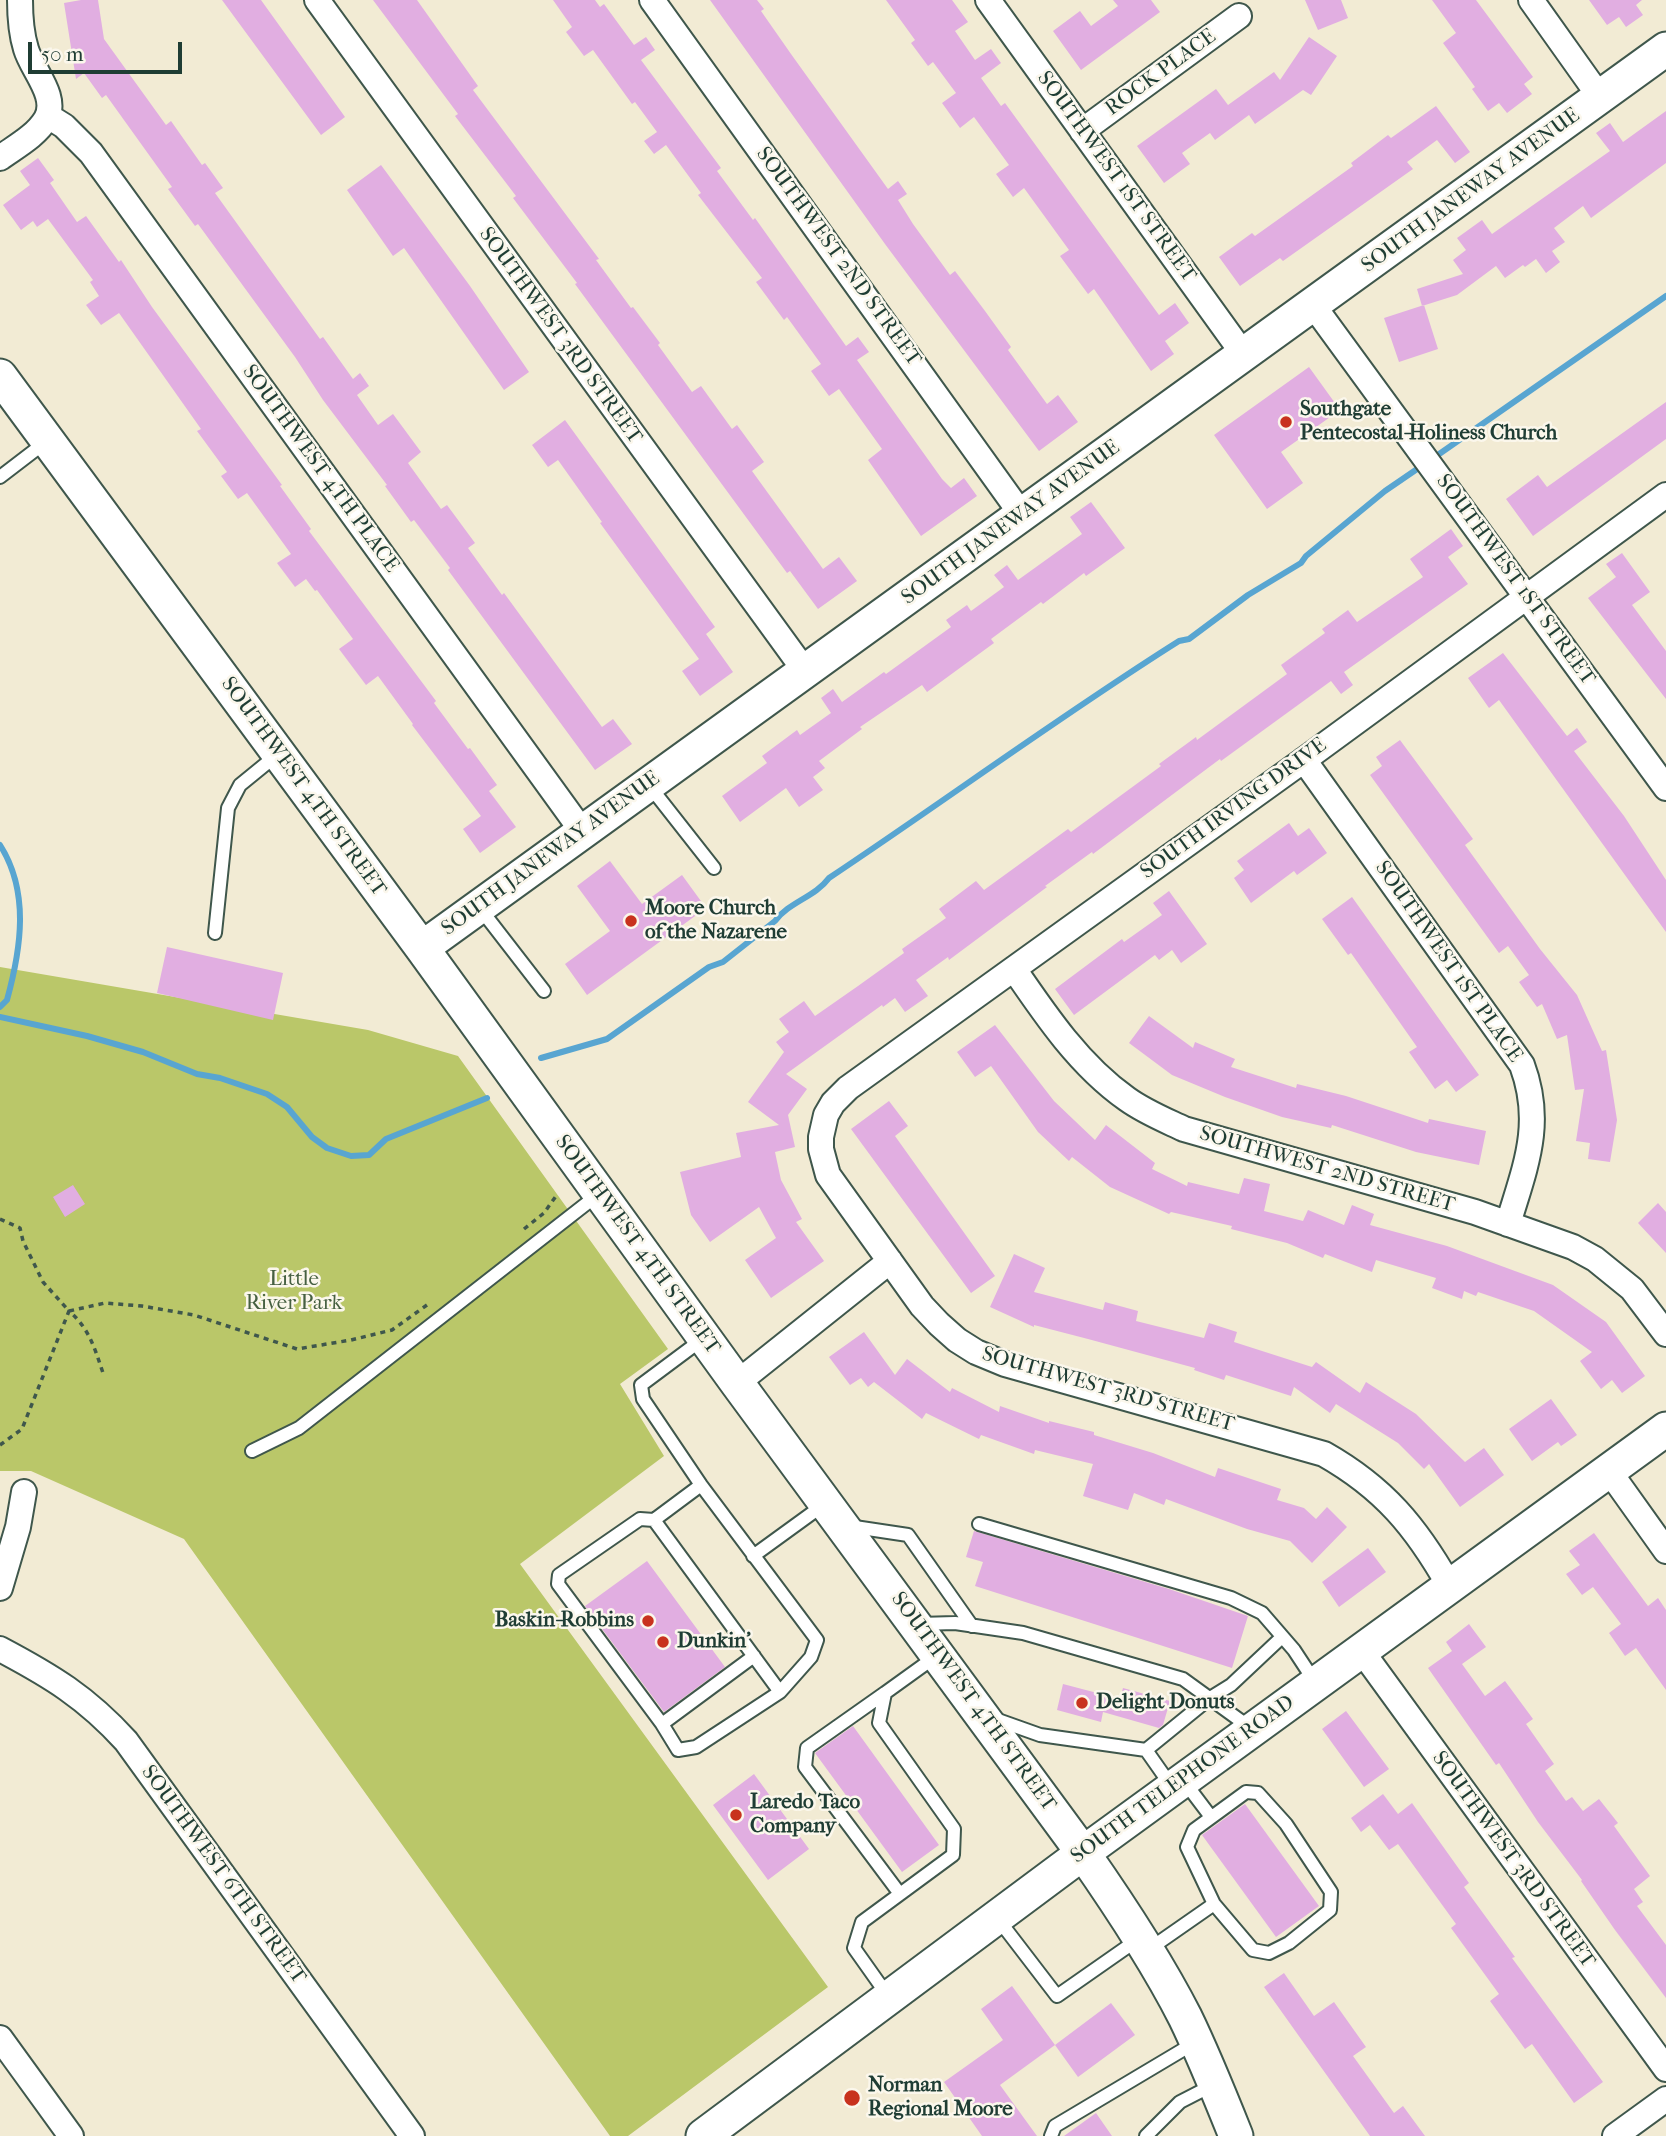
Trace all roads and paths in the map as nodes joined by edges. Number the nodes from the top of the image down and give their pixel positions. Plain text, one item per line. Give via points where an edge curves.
1 (20, 0) edge
2 (317, 0) edge
3 (652, 0) edge
4 (988, 0) edge
5 (1531, 0) edge
6 (1239, 16) dead end
7 (1666, 49) edge
8 (1600, 97) junction
9 (48, 116) junction
10 (1082, 131) junction
11 (0, 158) edge
12 (1313, 305) junction
13 (1244, 355) junction
14 (0, 376) edge
15 (48, 441) junction
16 (0, 477) edge
17 (1666, 495) edge
18 (1022, 515) junction
19 (1526, 596) junction
20 (805, 671) junction
21 (279, 754) junction
22 (1304, 760) junction
23 (648, 784) junction
24 (1666, 788) edge
25 (582, 831) junction
26 (714, 868) dead end
27 (479, 906) junction
28 (215, 933) dead end
29 (422, 948) junction
30 (1014, 969) junction
31 (544, 991) dead end
32 (821, 1137) joint
33 (601, 1193) junction
34 (556, 1196) dead end
35 (0, 1219) edge
36 (1508, 1224) junction
37 (515, 1236) dead end
38 (890, 1261) junction
39 (435, 1299) dead end
40 (69, 1311) junction
41 (1666, 1334) edge
42 (705, 1338) junction
43 (103, 1373) dead end
44 (737, 1383) junction
45 (1666, 1429) edge
46 (0, 1445) edge
47 (252, 1451) dead end
48 (1609, 1471) junction
49 (701, 1485) junction
50 (24, 1492) dead end
51 (834, 1514) junction
52 (653, 1520) junction
53 (979, 1524) dead end
54 (1666, 1551) edge
55 (753, 1556) junction
56 (1449, 1585) junction
57 (0, 1587) edge
58 (916, 1625) junction
59 (972, 1626) junction
60 (1282, 1637) junction
61 (0, 1649) edge
62 (1361, 1650) junction
63 (938, 1655) junction
64 (754, 1656) junction
65 (1315, 1682) junction
66 (780, 1692) junction
67 (885, 1693) junction
68 (1210, 1698) junction
69 (983, 1714) junction
70 (662, 1724) junction
71 (1252, 1729) junction
72 (1146, 1750) junction
73 (1177, 1784) junction
74 (1211, 1817) junction
75 (1083, 1853) junction
76 (900, 1894) junction
77 (1214, 1904) junction
78 (997, 1917) junction
79 (1144, 1944) junction
80 (889, 1997) junction
81 (0, 2038) edge
82 (1196, 2042) junction
83 (1666, 2069) edge
84 (1215, 2084) junction
85 (1666, 2099) edge
86 (71, 2136) edge
87 (412, 2136) edge
88 (703, 2136) edge
89 (1051, 2136) edge
90 (1146, 2136) edge
91 (1236, 2136) edge
92 (1615, 2136) edge

1 - 9 street via 26,50 46,89
2 - 20 street, SOUTHWEST 3RD STREET
3 - 18 street, SOUTHWEST 2ND STREET
4 - 10 street, SOUTHWEST 1ST STREET
5 - 8 street
6 - 10 street, ROCK PLACE
7 - 8 main road, SOUTH JANEWAY AVENUE
8 - 12 main road, SOUTH JANEWAY AVENUE
9 - 11 street
9 - 25 street, SOUTHWEST 4TH PLACE via 91,153
10 - 13 street, SOUTHWEST 1ST STREET
12 - 13 main road, SOUTH JANEWAY AVENUE
12 - 19 street, SOUTHWEST 1ST STREET
13 - 18 main road, SOUTH JANEWAY AVENUE
14 - 15 main road, SOUTHWEST 4TH STREET
15 - 16 lane
15 - 21 main road, SOUTHWEST 4TH STREET
17 - 19 street, SOUTH IRVING DRIVE
18 - 20 main road, SOUTH JANEWAY AVENUE
19 - 22 street, SOUTH IRVING DRIVE
19 - 24 street, SOUTHWEST 1ST STREET
20 - 23 main road, SOUTH JANEWAY AVENUE
21 - 28 lane via 240,785 228,808
21 - 29 main road, SOUTHWEST 4TH STREET
22 - 30 street, SOUTH IRVING DRIVE
22 - 36 street, SOUTHWEST 1ST PLACE via 1522,1065 1533,1118 1529,1151
23 - 25 main road, SOUTH JANEWAY AVENUE
23 - 26 lane
25 - 27 main road, SOUTH JANEWAY AVENUE
27 - 29 main road, SOUTH JANEWAY AVENUE
27 - 31 lane
29 - 33 main road, SOUTHWEST 4TH STREET
30 - 32 street, SOUTH IRVING DRIVE via 848,1088 826,1115
30 - 36 street, SOUTHWEST 2ND STREET via 1079,1057 1111,1088 1149,1113 1184,1129
32 - 38 street, SOUTHWEST 3RD STREET via 828,1175
33 - 42 main road, SOUTHWEST 4TH STREET
33 - 47 lane via 299,1428
34 - 37 path via 544,1213
35 - 40 path via 20,1228 43,1282
36 - 41 street, SOUTHWEST 2ND STREET via 1595,1259 1632,1289
38 - 44 street
38 - 56 street, SOUTHWEST 3RD STREET via 939,1324 976,1352 1004,1364 1279,1440 1324,1454 1349,1468 1399,1511
39 - 40 path via 392,1330 297,1349 194,1315 142,1306 105,1303
40 - 43 path via 92,1340
40 - 46 path via 22,1429
42 - 44 main road, SOUTHWEST 4TH STREET
42 - 49 lane via 641,1385 643,1399
44 - 51 main road, SOUTHWEST 4TH STREET
45 - 48 main road, SOUTH TELEPHONE ROAD
48 - 54 street
48 - 56 main road, SOUTH TELEPHONE ROAD
49 - 52 lane
49 - 55 lane
50 - 57 street
51 - 55 lane
51 - 58 main road, SOUTHWEST 4TH STREET
51 - 59 lane via 908,1535
52 - 64 lane
52 - 70 lane via 640,1519 559,1575 558,1584
53 - 60 lane via 1231,1598 1262,1613
55 - 66 lane via 817,1640 811,1657
56 - 62 main road, SOUTH TELEPHONE ROAD
58 - 59 lane
58 - 63 main road, SOUTHWEST 4TH STREET
59 - 68 lane via 1023,1633 1183,1678
60 - 65 lane
60 - 68 lane via 1231,1685
61 - 87 street, SOUTHWEST 6TH STREET via 56,1679 126,1741
62 - 65 main road, SOUTH TELEPHONE ROAD
62 - 83 street, SOUTHWEST 3RD STREET
63 - 67 lane
63 - 69 main road, SOUTHWEST 4TH STREET
64 - 66 lane
64 - 70 lane
65 - 71 main road, SOUTH TELEPHONE ROAD
66 - 70 lane via 696,1747 678,1751
67 - 76 lane via 879,1723 954,1829 953,1855
67 - 76 lane via 807,1748 805,1767
68 - 71 lane
68 - 72 lane
69 - 72 lane via 1040,1735
69 - 75 main road, SOUTHWEST 4TH STREET
71 - 73 main road, SOUTH TELEPHONE ROAD
72 - 73 lane
73 - 74 lane
73 - 75 main road, SOUTH TELEPHONE ROAD
74 - 77 lane via 1194,1830 1187,1847
74 - 77 lane via 1245,1792 1258,1793 1286,1824 1331,1892 1329,1910 1289,1943 1269,1953 1253,1950
75 - 78 main road, SOUTH TELEPHONE ROAD
75 - 79 main road, SOUTHWEST 4TH STREET
76 - 80 lane via 862,1922 854,1948
77 - 79 lane
78 - 79 lane via 1057,1996
78 - 80 main road, SOUTH TELEPHONE ROAD
79 - 82 main road, SOUTHWEST 4TH STREET
80 - 88 main road, SOUTH TELEPHONE ROAD
81 - 86 street
82 - 84 main road, SOUTHWEST 4TH STREET
82 - 89 lane via 1055,2126
84 - 90 lane via 1180,2102
84 - 91 main road, SOUTHWEST 4TH STREET
85 - 92 street

